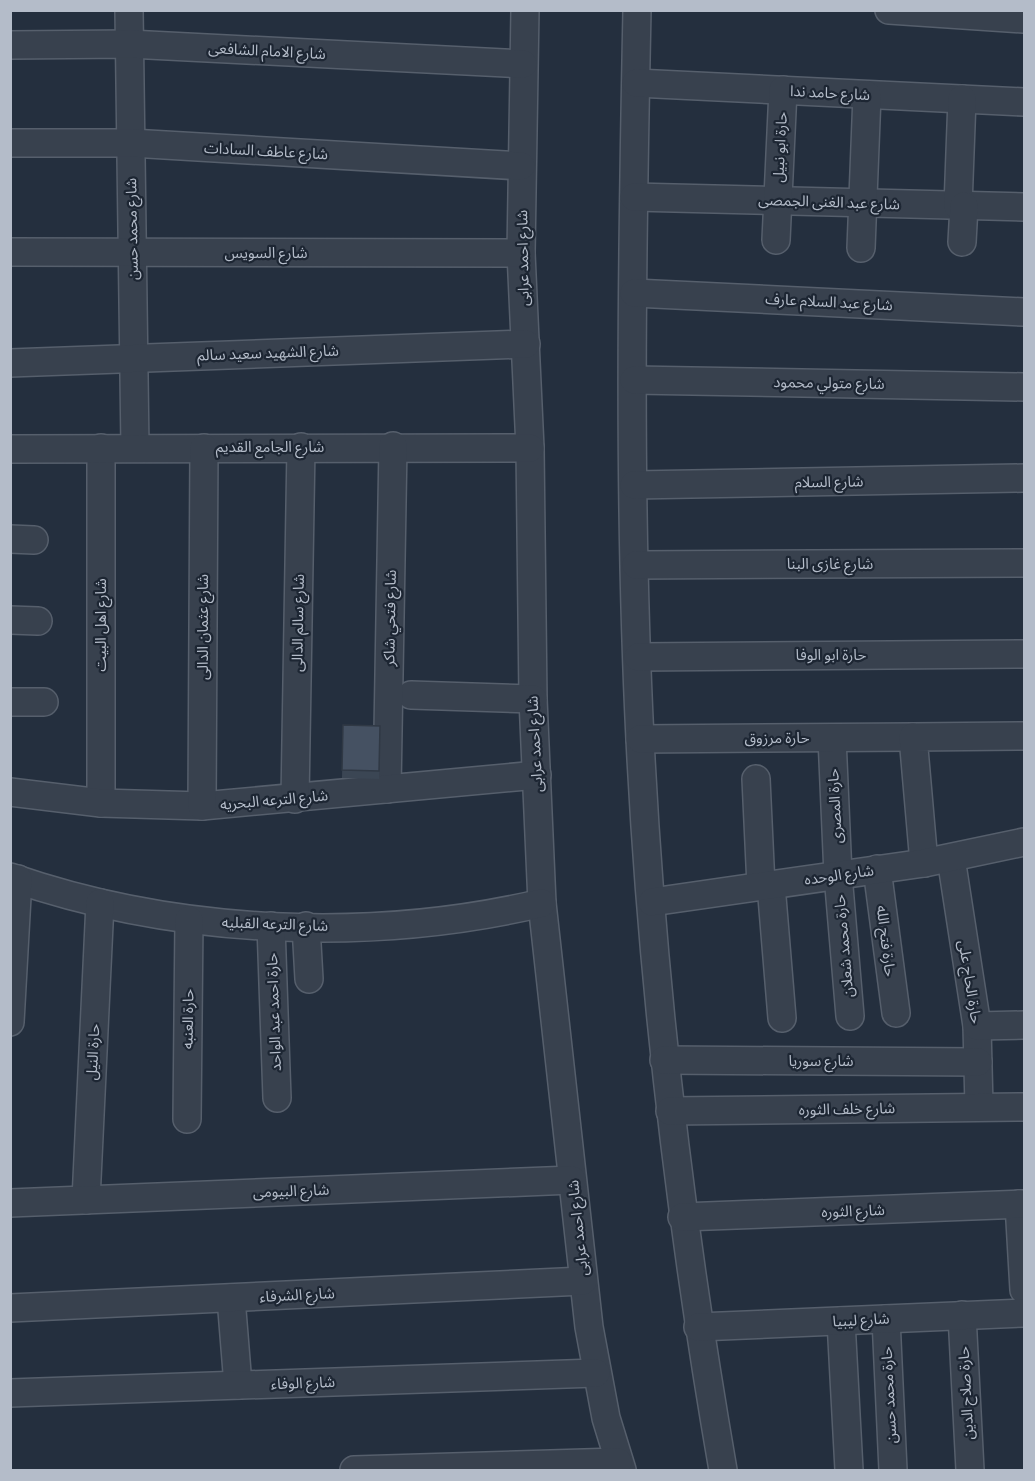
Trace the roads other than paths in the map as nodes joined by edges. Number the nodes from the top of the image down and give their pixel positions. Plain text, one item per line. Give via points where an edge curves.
1 (129, 10) edge
2 (525, 10) edge
3 (637, 10) edge
4 (889, 10) edge
5 (949, 12) edge
6 (1024, 19) edge
7 (129, 44) junction
8 (10, 45) edge
9 (523, 64) junction
10 (636, 83) junction
11 (783, 90) junction
12 (867, 94) junction
13 (962, 99) junction
14 (1024, 102) edge
15 (10, 143) edge
16 (131, 143) junction
17 (521, 166) junction
18 (634, 197) junction
19 (778, 201) junction
20 (863, 203) junction
21 (961, 206) junction
22 (1024, 207) edge
23 (776, 240) dead end
24 (962, 242) dead end
25 (861, 248) dead end
26 (10, 252) edge
27 (132, 252) junction
28 (521, 254) junction
29 (634, 293) junction
30 (1024, 312) edge
31 (526, 344) junction
32 (134, 358) junction
33 (10, 363) edge
34 (634, 380) junction
35 (1024, 387) edge
36 (393, 446) junction
37 (301, 447) junction
38 (101, 448) junction
39 (135, 448) junction
40 (204, 448) junction
41 (530, 448) junction
42 (10, 449) edge
43 (1024, 478) edge
44 (634, 485) junction
45 (1024, 563) edge
46 (636, 565) junction
47 (10, 620) edge
48 (38, 621) dead end
49 (1024, 654) edge
50 (638, 657) junction
51 (411, 695) dead end
52 (533, 699) junction
53 (10, 702) edge
54 (44, 702) dead end
55 (1024, 736) edge
56 (913, 737) junction
57 (832, 738) junction
58 (640, 739) junction
59 (537, 775) junction
60 (756, 779) dead end
61 (387, 789) junction
62 (10, 792) edge
63 (295, 799) junction
64 (101, 803) junction
65 (202, 806) junction
66 (1024, 842) edge
67 (951, 858) junction
68 (924, 863) junction
69 (877, 869) junction
70 (838, 875) junction
71 (14, 878) edge
72 (766, 885) junction
73 (652, 902) junction
74 (100, 903) junction
75 (542, 903) junction
76 (189, 920) junction
77 (271, 926) junction
78 (306, 926) junction
79 (309, 979) dead end
80 (11, 1008) edge
81 (896, 1013) dead end
82 (850, 1016) dead end
83 (782, 1018) dead end
84 (1024, 1025) edge
85 (977, 1026) junction
86 (664, 1060) junction
87 (978, 1062) junction
88 (277, 1098) dead end
89 (979, 1107) junction
90 (1024, 1107) edge
91 (670, 1111) junction
92 (186, 1119) dead end
93 (572, 1180) junction
94 (86, 1200) junction
95 (10, 1203) edge
96 (1022, 1204) edge
97 (682, 1217) junction
98 (583, 1281) junction
99 (1024, 1290) edge
100 (231, 1298) junction
101 (10, 1308) edge
102 (1024, 1313) edge
103 (962, 1315) junction
104 (886, 1319) junction
105 (841, 1321) junction
106 (698, 1327) junction
107 (596, 1373) junction
108 (238, 1385) junction
109 (10, 1393) edge
110 (620, 1466) edge
111 (354, 1470) edge
112 (723, 1470) edge
113 (849, 1470) edge
114 (893, 1470) edge
115 (970, 1470) edge

1 - 7 street, شارع محمد حسن
2 - 9 street, شارع احمد عرابى
3 - 10 street
4 - 5 street
5 - 6 street
7 - 8 street, شارع الامام الشافعى
7 - 9 street, شارع الامام الشافعى
7 - 16 street, شارع محمد حسن
9 - 17 street, شارع احمد عرابى
10 - 11 street, شارع حامد ندا
10 - 18 street
11 - 12 street, شارع حامد ندا
11 - 19 street, حارة ابو نبيل
12 - 13 street, شارع حامد ندا
12 - 20 street
13 - 14 street, شارع حامد ندا
13 - 21 street
15 - 16 street, شارع عاطف السادات
16 - 17 street, شارع عاطف السادات
16 - 27 street, شارع محمد حسن
17 - 28 street, شارع احمد عرابى
18 - 19 street, شارع عبد الغنى الجمصى
18 - 29 street
19 - 20 street, شارع عبد الغنى الجمصى
19 - 23 street, حارة ابو نبيل
20 - 21 street, شارع عبد الغنى الجمصى
20 - 25 street
21 - 22 street, شارع عبد الغنى الجمصى
21 - 24 street
26 - 27 street, شارع السويس
27 - 28 street, شارع السويس
27 - 32 street, شارع محمد حسن
28 - 31 street, شارع احمد عرابى
29 - 30 street, شارع عبد السلام عارف
29 - 34 street
31 - 32 street, شارع الشهيد سعيد سالم
31 - 41 street, شارع احمد عرابى
32 - 33 street, شارع الشهيد سعيد سالم
32 - 39 street, شارع محمد حسن
34 - 35 street, شارع متولي محمود
34 - 44 street
36 - 37 street, شارع الجامع القديم
36 - 41 street, شارع الجامع القديم
36 - 61 street, شارع فتحي شاكر
37 - 40 street, شارع الجامع القديم
37 - 63 street, شارع سالم الدالى
38 - 39 street, شارع الجامع القديم
38 - 42 street, شارع الجامع القديم
38 - 64 street, شارع اهل البيت
39 - 40 street, شارع الجامع القديم
40 - 65 street, شارع عثمان الدالى
41 - 52 street, شارع احمد عرابى
43 - 44 street, شارع السلام
44 - 46 street
45 - 46 street, شارع غازى البنا
46 - 50 street
47 - 48 street
49 - 50 street, حارة ابو الوفا
50 - 58 street
51 - 52 street
52 - 59 street, شارع احمد عرابى
53 - 54 street
55 - 56 street, حارة مرزوق
56 - 57 street, حارة مرزوق
56 - 68 street
57 - 58 street, حارة مرزوق
57 - 70 street, حارة المصرى
58 - 73 street
59 - 61 street, شارع الترعه البحريه
59 - 75 street, شارع احمد عرابى
60 - 72 street
61 - 63 street, شارع الترعه البحريه
62 - 64 street, شارع الترعه البحريه
63 - 65 street, شارع الترعه البحريه
64 - 65 street, شارع الترعه البحريه
66 - 67 street, شارع الوحده
67 - 68 street, شارع الوحده
67 - 85 street, حارة الحاج على
68 - 69 street, شارع الوحده
69 - 70 street, شارع الوحده
69 - 81 street, حارة فتح الله
70 - 72 street, شارع الوحده
70 - 82 street, حارة محمد شعلان
71 - 74 street, شارع الترعه القبليه
71 - 80 street
72 - 73 street, شارع الوحده
72 - 83 street
73 - 86 street
74 - 76 street, شارع الترعه القبليه
74 - 94 street, حارة النيل
75 - 78 street, شارع الترعه القبليه via 476,917 408,925
75 - 93 street, شارع احمد عرابى
76 - 77 street, شارع الترعه القبليه
76 - 92 street, حارة العنبه
77 - 78 street, شارع الترعه القبليه
77 - 88 street, حارة احمد عبد الواحد
78 - 79 street
84 - 85 street
85 - 87 street, حارة الحاج على
86 - 87 street, شارع سوريا
86 - 91 street
87 - 89 street, حارة الحاج على
89 - 90 street, شارع خلف الثوره
89 - 91 street, شارع خلف الثوره
91 - 97 street
93 - 94 street, شارع البيومى
93 - 98 street, شارع احمد عرابى
94 - 95 street, شارع البيومى
96 - 97 street, شارع الثوره
96 - 99 street
97 - 106 street
98 - 100 street, شارع الشرفاء
98 - 107 street, شارع احمد عرابى
100 - 101 street, شارع الشرفاء
100 - 108 street
102 - 103 street, شارع ليبيا
103 - 104 street, شارع ليبيا
103 - 115 street, حارة صلاح الدين
104 - 105 street, شارع ليبيا
104 - 114 street, حارة محمد حسن
105 - 106 street, شارع ليبيا
105 - 113 street
106 - 112 street
107 - 108 street, شارع الوفاء
107 - 110 street, شارع احمد عرابى
108 - 109 street, شارع الوفاء
110 - 111 street

